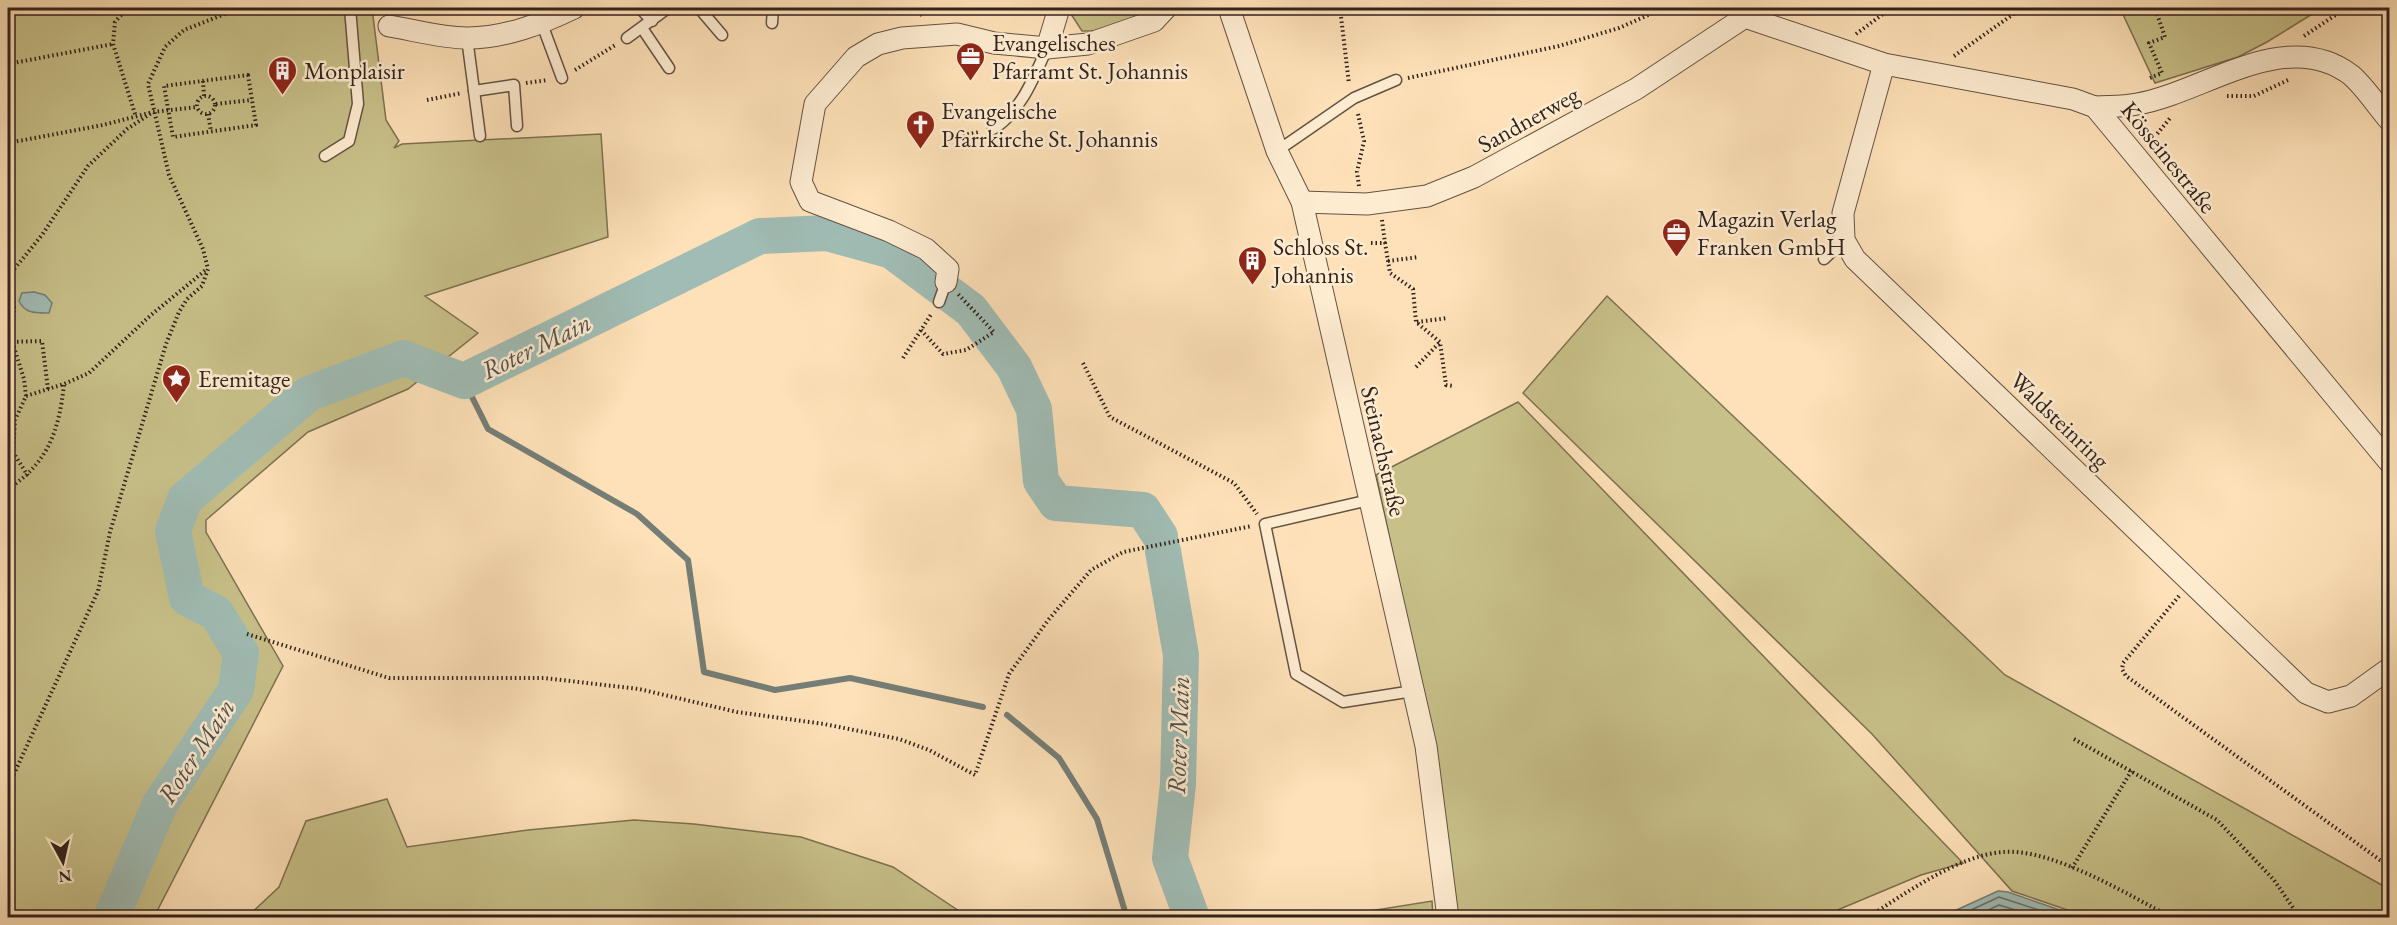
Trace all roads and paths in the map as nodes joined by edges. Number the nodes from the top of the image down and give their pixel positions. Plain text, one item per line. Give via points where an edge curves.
1 (127, 8) edge
2 (240, 8) edge
3 (350, 8) edge
4 (574, 8) edge
5 (640, 8) edge
6 (668, 8) edge
7 (699, 8) edge
8 (773, 8) edge
9 (1059, 8) edge
10 (1166, 8) edge
11 (1229, 8) edge
12 (1340, 8) edge
13 (1664, 8) edge
14 (1891, 8) edge
15 (2022, 8) edge
16 (2155, 8) edge
17 (2346, 8) edge
18 (1749, 12) edge
19 (652, 21) junction
20 (772, 23) dead end
21 (542, 24) junction
22 (389, 26) dead end
23 (642, 28) junction
24 (722, 35) dead end
25 (466, 38) junction
26 (627, 38) dead end
27 (2301, 39) dead end
28 (112, 44) junction
29 (1047, 48) junction
30 (1836, 48) junction
31 (8, 64) edge
32 (1884, 64) junction
33 (669, 68) dead end
34 (1930, 73) junction
35 (562, 78) dead end
36 (2290, 78) dead end
37 (1396, 80) joint
38 (203, 81) junction
39 (474, 91) junction
40 (204, 96) junction
41 (2224, 96) dead end
42 (1354, 98) junction
43 (252, 100) junction
44 (427, 100) dead end
45 (2146, 101) junction
46 (216, 104) junction
47 (197, 107) junction
48 (2095, 107) junction
49 (168, 110) junction
50 (153, 112) junction
51 (208, 114) junction
52 (2177, 114) dead end
53 (136, 117) junction
54 (2390, 120) edge
55 (518, 126) dead end
56 (993, 129) dead end
57 (211, 132) junction
58 (480, 136) dead end
59 (8, 142) edge
60 (1277, 151) junction
61 (2134, 155) junction
62 (325, 156) dead end
63 (1302, 202) junction
64 (1359, 204) junction
65 (1844, 240) junction
66 (1371, 243) dead end
67 (1419, 256) dead end
68 (1824, 260) dead end
69 (1388, 261) junction
70 (8, 267) edge
71 (208, 269) junction
72 (11, 273) junction
73 (942, 292) junction
74 (8, 307) edge
75 (14, 307) junction
76 (1448, 318) dead end
77 (1416, 322) junction
78 (921, 330) junction
79 (10, 342) edge
80 (1440, 342) junction
81 (903, 358) dead end
82 (1083, 363) dead end
83 (1416, 367) dead end
84 (64, 384) junction
85 (1453, 386) dead end
86 (48, 389) junction
87 (26, 396) junction
88 (8, 444) edge
89 (13, 452) junction
90 (2390, 463) edge
91 (28, 476) junction
92 (8, 489) edge
93 (1369, 500) junction
94 (1265, 524) junction
95 (2190, 582) junction
96 (247, 634) dead end
97 (2390, 668) edge
98 (1413, 691) junction
99 (2074, 739) dead end
100 (2132, 770) junction
101 (8, 787) edge
102 (2390, 862) edge
103 (2072, 868) junction
104 (1448, 918) edge
105 (1867, 918) edge
106 (2173, 918) edge
107 (2300, 918) edge

1 - 28 path via 115,22
2 - 50 path via 184,30 165,47 148,84
3 - 62 lane via 358,104 349,141
4 - 21 street
5 - 19 lane
6 - 19 lane
7 - 24 lane
8 - 20 lane
9 - 29 street
10 - 29 street via 1154,21 1131,31 1088,44
11 - 60 street, Steinachstraße
12 - 42 path via 1349,88
13 - 37 path via 1619,28 1559,46
14 - 30 path
15 - 34 path
16 - 45 path via 2165,37 2149,43 2162,73 2138,83
17 - 27 path
18 - 30 street, Kösseinestraße
18 - 64 street, Sandnerweg via 1636,89 1482,173 1427,196
19 - 23 lane
21 - 25 street
21 - 35 lane
22 - 25 street
23 - 26 lane
23 - 33 lane
25 - 39 lane
28 - 31 path
28 - 53 path
29 - 56 lane via 1027,91 1003,123
29 - 73 street via 993,43 957,34 902,38 878,44 856,57 815,104 801,182 810,201 926,249 948,269
30 - 32 street, Kösseinestraße
32 - 34 street, Kösseinestraße
32 - 65 street via 1843,213
34 - 48 street, Kösseinestraße via 2073,99
36 - 41 path via 2254,96
37 - 42 lane
38 - 40 path
38 - 43 path via 248,75
38 - 49 path via 164,86
39 - 44 path
39 - 55 lane via 514,85
39 - 58 lane
40 - 46 path via 211,97
40 - 47 path
42 - 60 lane
42 - 64 path via 1364,141 1357,172
43 - 46 path
43 - 57 path via 255,125
45 - 48 street
45 - 54 street via 2274,57 2312,58 2352,76
46 - 51 path
47 - 49 path
47 - 51 path via 202,114
48 - 61 street, Kösseinestraße
49 - 50 path
49 - 57 path via 173,137
50 - 53 path
50 - 71 path via 169,175 203,249
50 - 72 path via 127,129 88,166
51 - 57 path
52 - 61 path
53 - 59 path
60 - 63 street, Steinachstraße
61 - 90 street, Kösseinestraße
63 - 64 street, Sandnerweg
63 - 93 street, Steinachstraße
65 - 68 lane
65 - 95 street, Waldsteinring via 1855,259
66 - 69 path via 1385,243
67 - 69 path
69 - 77 path via 1390,273 1413,289
70 - 72 path
71 - 84 path via 89,373
71 - 101 path via 202,286 179,312 166,344 110,532 98,591
72 - 75 path
73 - 78 path
73 - 78 path via 994,332 966,350 943,354
74 - 75 path
75 - 79 path
76 - 77 path
77 - 80 path
78 - 81 path
79 - 86 path via 42,341
79 - 87 path
80 - 83 path
80 - 85 path via 1446,385
82 - 94 path via 1110,417 1234,483
84 - 86 path
84 - 91 path via 50,443
86 - 87 path
87 - 89 path via 15,420
88 - 89 path
89 - 91 path
91 - 92 path
93 - 94 lane
93 - 98 street, Steinachstraße
94 - 96 path via 1123,552 1091,570 1009,674 975,775 899,739 824,724 737,712 639,689 544,678 389,678
94 - 98 lane via 1296,674 1343,702
95 - 97 street, Waldsteinring via 2306,693 2328,702 2351,696
95 - 102 path via 2121,669 2380,860
98 - 104 street, Steinachstraße via 1426,746
99 - 100 path
100 - 103 path
100 - 107 path via 2217,820 2274,880
103 - 105 path via 2035,854 2002,852 1927,880
103 - 106 path

